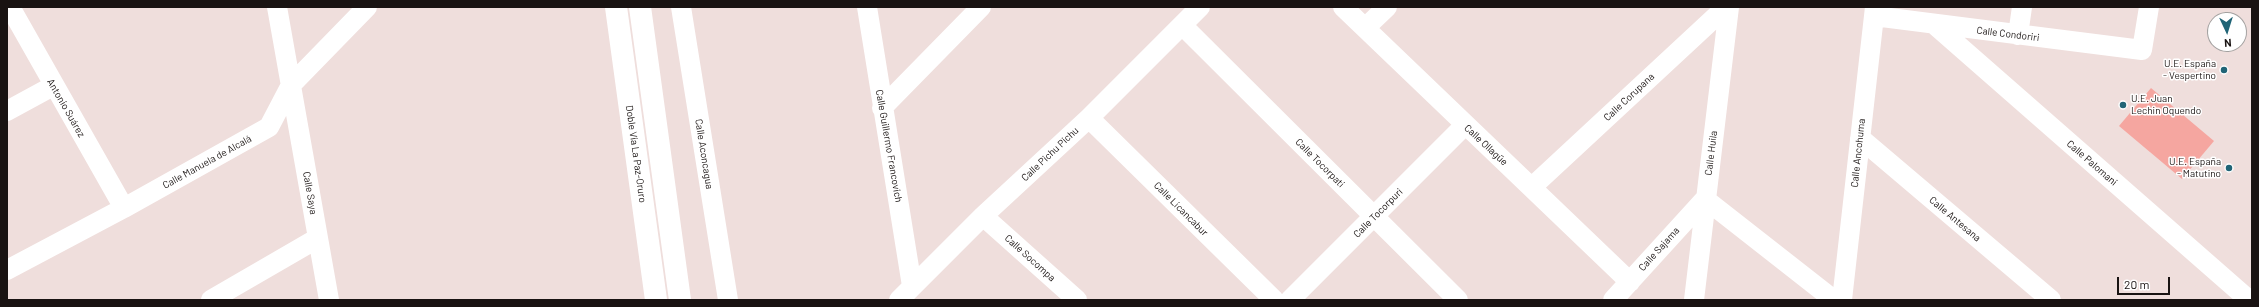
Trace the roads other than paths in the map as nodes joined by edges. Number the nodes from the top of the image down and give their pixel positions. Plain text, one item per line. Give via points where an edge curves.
1 (10, 7) edge
2 (277, 7) edge
3 (367, 7) edge
4 (616, 7) edge
5 (640, 7) edge
6 (681, 7) edge
7 (867, 7) edge
8 (981, 7) edge
9 (1200, 7) edge
10 (1342, 7) edge
11 (1387, 7) edge
12 (1727, 7) edge
13 (2022, 7) edge
14 (2148, 7) edge
15 (1874, 12) edge
16 (1182, 25) junction
17 (1935, 25) junction
18 (1365, 28) junction
19 (2018, 35) junction
20 (53, 86) junction
21 (291, 86) junction
22 (882, 108) junction
23 (7, 111) edge
24 (1089, 118) junction
25 (1465, 125) junction
26 (1860, 138) junction
27 (1532, 187) junction
28 (1705, 199) junction
29 (124, 208) junction
30 (983, 216) junction
31 (1374, 216) junction
32 (318, 238) junction
33 (7, 270) edge
34 (1630, 282) junction
35 (912, 286) junction
36 (211, 300) edge
37 (329, 300) edge
38 (656, 300) edge
39 (680, 300) edge
40 (728, 300) edge
41 (898, 300) edge
42 (1077, 300) edge
43 (1274, 300) edge
44 (1290, 300) edge
45 (1458, 300) edge
46 (1613, 300) edge
47 (1694, 300) edge
48 (1834, 300) edge
49 (1842, 300) edge
50 (2051, 300) edge
51 (2249, 300) edge

1 - 20 street, Antonio Suárez
2 - 21 street, Calle Saya
3 - 21 street, Calle Manuela de Alcalá
4 - 38 highway, Doble Vía La Paz-Oruro
5 - 39 highway
6 - 40 street, Calle Aconcagua
7 - 22 street, Calle Guillermo Francovich
8 - 22 street
9 - 16 street, Calle Pichu Pichu
10 - 18 street, Calle Ollagüe
11 - 18 street
12 - 27 street, Calle Corupana
12 - 28 street, Calle Huila
13 - 19 street
14 - 19 street, Calle Condoriri via 2142,50
15 - 17 street, Calle Condoriri
15 - 26 street, Calle Ancohuma
16 - 24 street, Calle Pichu Pichu
16 - 31 street, Calle Tocorpati
17 - 19 street, Calle Condoriri
17 - 51 street, Calle Palomani
18 - 25 street, Calle Ollagüe
20 - 23 street
20 - 29 street, Antonio Suárez
21 - 29 street, Calle Manuela de Alcalá via 270,127
21 - 32 street, Calle Saya
22 - 35 street, Calle Guillermo Francovich via 904,226
24 - 30 street, Calle Pichu Pichu
24 - 43 street, Calle Licancabur
25 - 27 street, Calle Ollagüe
25 - 31 street, Calle Tocorpuri
26 - 49 street, Calle Ancohuma
26 - 50 street, Calle Antesana
27 - 34 street, Calle Ollagüe
28 - 34 street, Calle Sajama
28 - 47 street, Calle Huila
28 - 48 street
29 - 33 street, Calle Manuela de Alcalá
30 - 35 street, Calle Pichu Pichu
30 - 42 street, Calle Socompa
31 - 44 street, Calle Tocorpuri
31 - 45 street, Calle Tocorpati
32 - 36 street
32 - 37 street, Calle Saya
34 - 46 street, Calle Sajama
35 - 41 street, Calle Pichu Pichu

